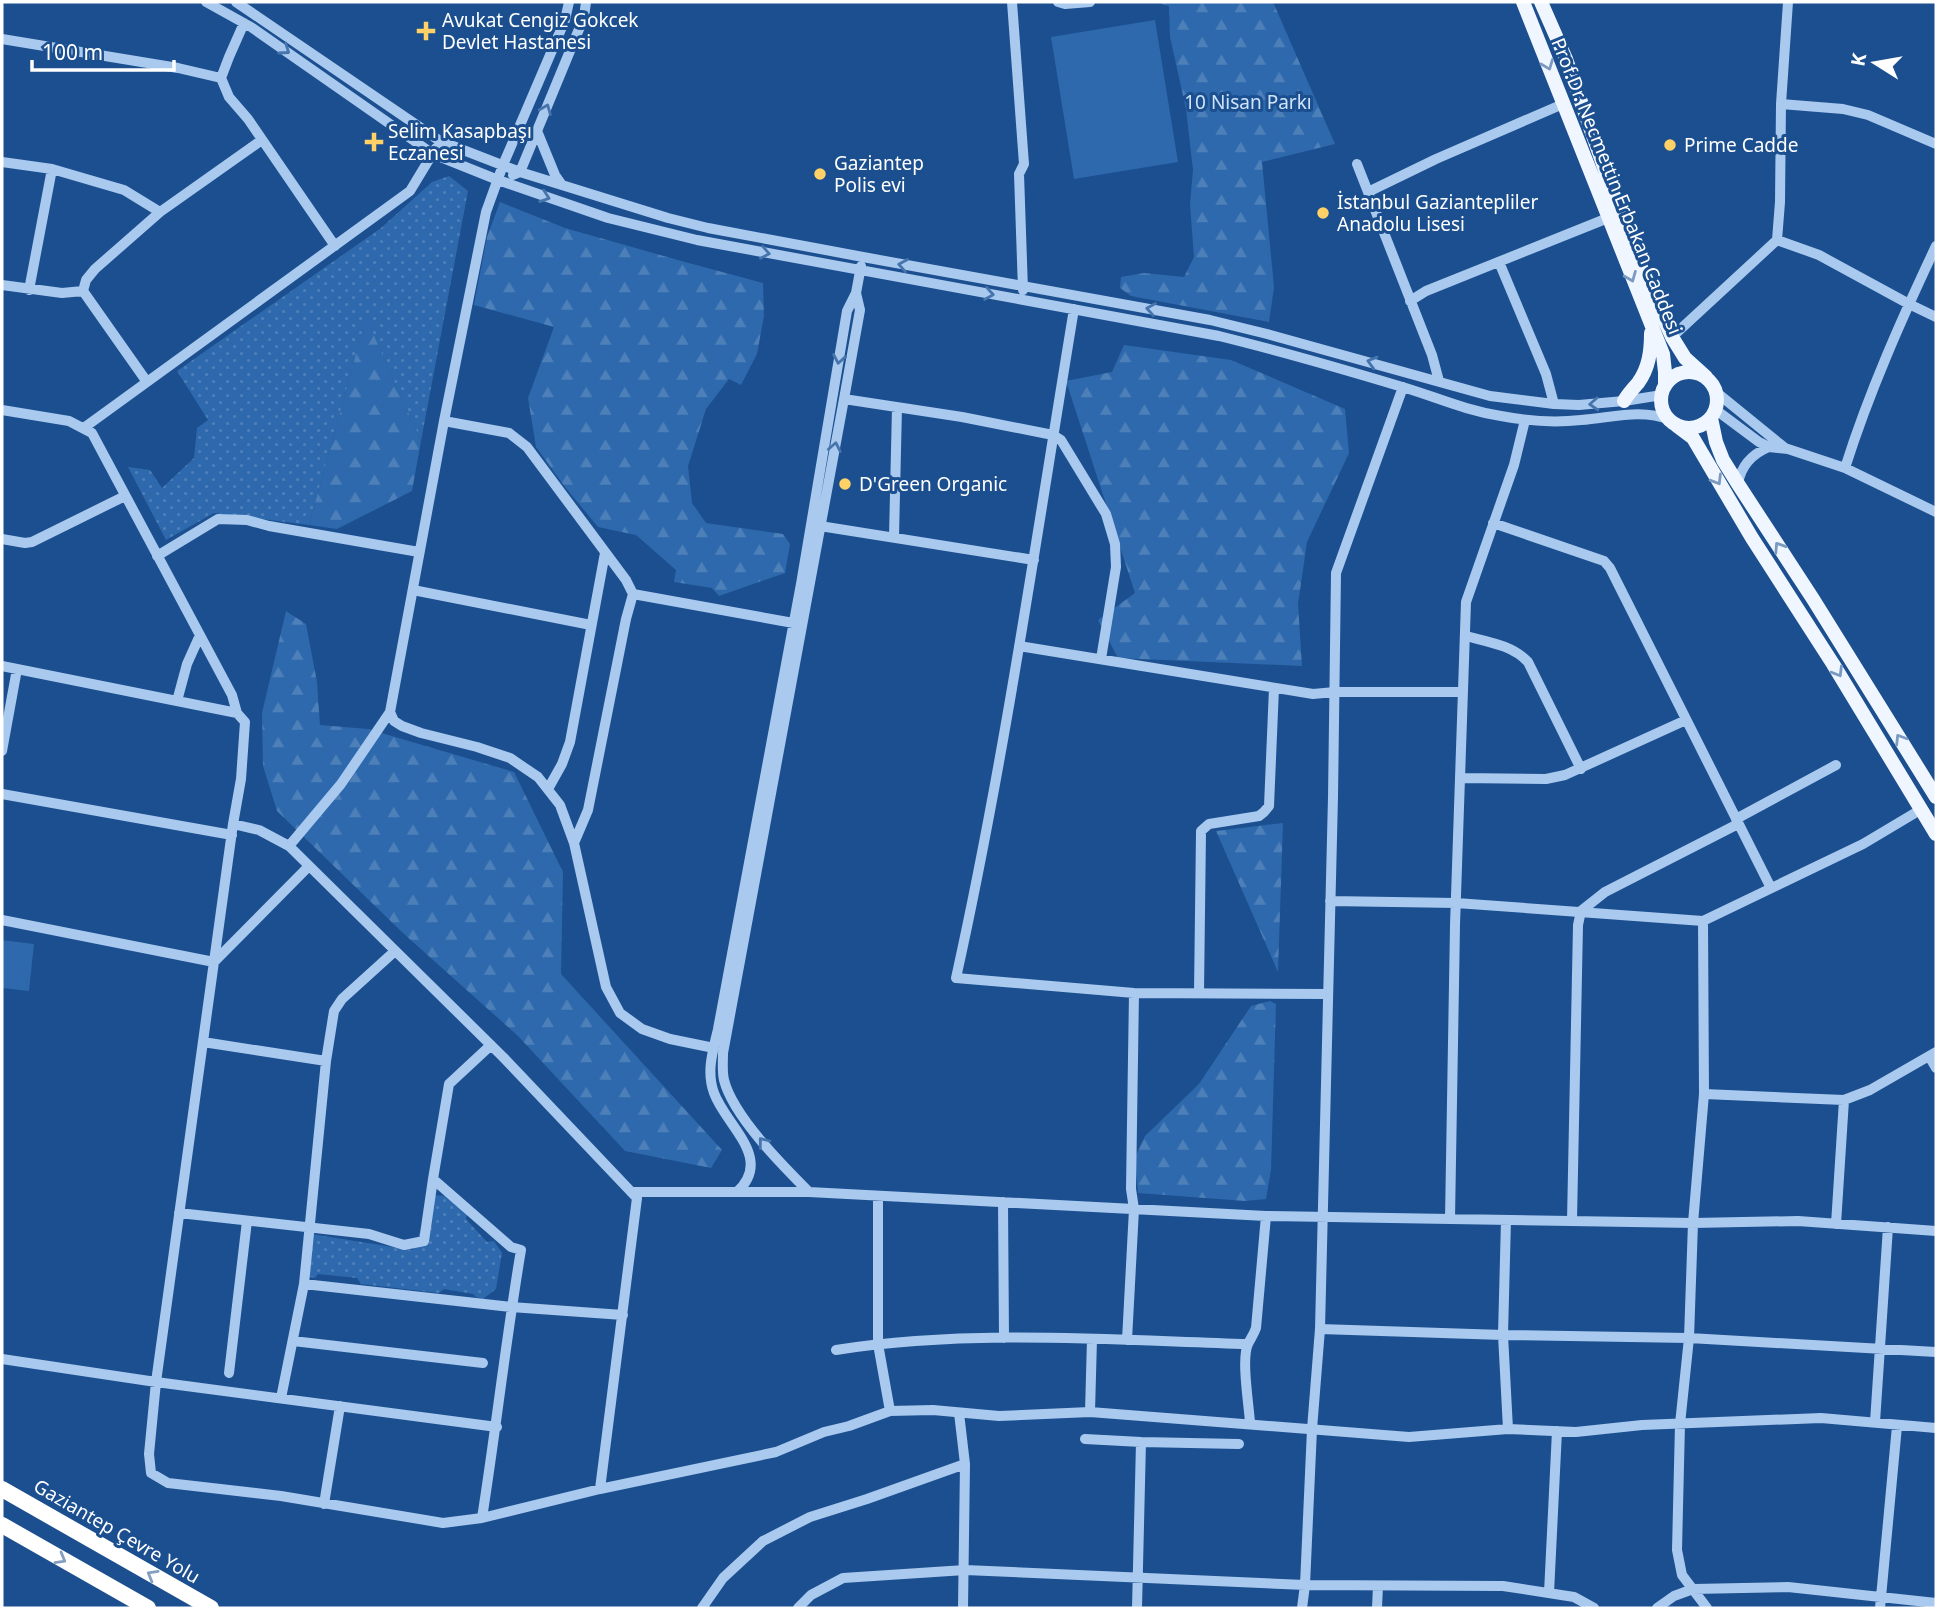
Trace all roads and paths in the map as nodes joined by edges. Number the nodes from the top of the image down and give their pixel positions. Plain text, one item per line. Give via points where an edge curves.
1 (206, 2) edge
2 (236, 2) edge
3 (569, 2) edge
4 (586, 2) edge
5 (1012, 2) edge
6 (1058, 2) edge
7 (1090, 2) edge
8 (1523, 2) edge
9 (1541, 2) edge
10 (1788, 2) edge
11 (244, 23) junction
12 (2, 39) edge
13 (221, 78) junction
14 (1563, 104) junction
15 (1781, 104) junction
16 (537, 131) junction
17 (262, 140) junction
18 (440, 141) junction
19 (1936, 144) edge
20 (433, 154) junction
21 (2, 162) edge
22 (1357, 164) dead end
23 (503, 165) junction
24 (52, 169) junction
25 (520, 172) junction
26 (498, 180) junction
27 (562, 185) junction
28 (1367, 192) junction
29 (160, 212) junction
30 (1608, 218) junction
31 (1777, 240) junction
32 (334, 246) junction
33 (1936, 246) edge
34 (863, 257) junction
35 (1499, 262) junction
36 (860, 271) junction
37 (2, 285) edge
38 (1024, 286) junction
39 (29, 290) junction
40 (83, 291) junction
41 (856, 293) junction
42 (1021, 300) junction
43 (1410, 301) junction
44 (1909, 304) junction
45 (1074, 309) junction
46 (1936, 317) edge
47 (1652, 328) junction
48 (1672, 337) junction
49 (1706, 377) junction
50 (1439, 381) junction
51 (146, 382) junction
52 (1402, 387) junction
53 (1663, 390) junction
54 (1716, 392) junction
55 (844, 399) junction
56 (1624, 401) junction
57 (1554, 404) junction
58 (897, 407) junction
59 (2, 410) edge
60 (1713, 414) junction
61 (1525, 420) junction
62 (443, 421) junction
63 (1673, 423) junction
64 (85, 427) junction
65 (1053, 435) junction
66 (1769, 447) junction
67 (1788, 449) junction
68 (1845, 468) junction
69 (1738, 484) junction
70 (125, 496) junction
71 (1936, 512) edge
72 (1493, 523) junction
73 (820, 526) junction
74 (894, 537) junction
75 (2, 539) edge
76 (419, 552) junction
77 (605, 553) junction
78 (157, 556) junction
79 (1034, 560) junction
80 (412, 590) junction
81 (633, 594) junction
82 (798, 624) junction
83 (591, 625) junction
84 (200, 635) junction
85 (1466, 636) junction
86 (1019, 646) junction
87 (1101, 659) junction
88 (2, 666) edge
89 (17, 669) junction
90 (1274, 688) junction
91 (1335, 692) junction
92 (1463, 692) junction
93 (177, 701) junction
94 (390, 712) junction
95 (237, 713) junction
96 (1686, 720) junction
97 (2, 751) edge
98 (1836, 765) dead end
99 (1581, 769) junction
100 (1460, 778) junction
101 (548, 789) junction
102 (2, 794) edge
103 (1936, 797) edge
104 (1920, 810) junction
105 (1737, 821) junction
106 (232, 829) junction
107 (1936, 834) edge
108 (575, 843) junction
109 (289, 846) junction
110 (309, 866) junction
111 (1771, 888) junction
112 (1330, 901) junction
113 (1455, 903) junction
114 (1581, 911) junction
115 (2, 920) edge
116 (1703, 921) junction
117 (395, 951) junction
118 (214, 962) junction
119 (1134, 993) junction
120 (1199, 993) junction
121 (1328, 994) junction
122 (203, 1042) junction
123 (491, 1045) junction
124 (714, 1048) junction
125 (1933, 1054) edge
126 (326, 1061) junction
127 (1936, 1068) edge
128 (1703, 1094) junction
129 (1844, 1100) junction
130 (433, 1179) junction
131 (631, 1192) junction
132 (737, 1192) junction
133 (809, 1192) junction
134 (878, 1196) junction
135 (1003, 1202) junction
136 (1134, 1209) junction
137 (179, 1213) junction
138 (1323, 1215) junction
139 (1266, 1216) junction
140 (1450, 1219) junction
141 (1506, 1220) junction
142 (247, 1221) junction
143 (1572, 1221) junction
144 (1693, 1223) junction
145 (1836, 1224) junction
146 (309, 1226) junction
147 (1888, 1227) junction
148 (1936, 1231) edge
149 (304, 1284) junction
150 (512, 1307) junction
151 (623, 1315) junction
152 (1320, 1329) junction
153 (1503, 1335) junction
154 (1004, 1338) junction
155 (1689, 1338) junction
156 (1091, 1339) junction
157 (1127, 1340) junction
158 (293, 1341) junction
159 (878, 1344) junction
160 (1248, 1344) junction
161 (1881, 1349) junction
162 (836, 1350) dead end
163 (1936, 1352) edge
164 (2, 1359) edge
165 (483, 1363) dead end
166 (229, 1373) dead end
167 (156, 1382) junction
168 (281, 1398) junction
169 (340, 1406) junction
170 (890, 1411) junction
171 (1090, 1412) junction
172 (959, 1413) junction
173 (1875, 1422) junction
174 (1250, 1423) junction
175 (1680, 1423) junction
176 (1896, 1426) junction
177 (497, 1427) junction
178 (1936, 1428) edge
179 (1312, 1429) junction
180 (1508, 1429) junction
181 (1557, 1431) junction
182 (1084, 1439) dead end
183 (1141, 1442) junction
184 (1239, 1444) dead end
185 (965, 1464) junction
186 (2, 1489) edge
187 (600, 1489) junction
188 (324, 1504) junction
189 (482, 1518) junction
190 (2, 1525) edge
191 (965, 1570) junction
192 (1139, 1578) junction
193 (1305, 1585) junction
194 (1378, 1586) junction
195 (1693, 1589) junction
196 (1549, 1593) junction
197 (1880, 1603) edge
198 (1936, 1604) edge
199 (148, 1608) edge
200 (211, 1608) edge
201 (702, 1608) edge
202 (798, 1608) edge
203 (963, 1608) edge
204 (1137, 1608) edge
205 (1302, 1608) edge
206 (1377, 1608) edge
207 (1594, 1608) edge
208 (1657, 1608) edge
209 (1707, 1608) edge

1 - 11 street
2 - 18 street
3 - 23 street
16 -> 4 street
5 - 38 street via 1024,163 1019,174
6 - 7 street
8 -> 14 main road, Prof.Dr. Necmettin Erbakan Caddesi
9 - 48 main road, Prof.Dr. Necmettin Erbakan Caddesi via 1632,247
10 - 15 street
11 - 13 street
11 -> 20 street
12 - 13 street
13 - 17 street via 229,97
14 - 28 street
14 - 30 main road, Prof.Dr. Necmettin Erbakan Caddesi
15 - 19 street via 1868,115
15 - 31 street
16 - 25 street
16 - 27 street
17 - 29 street
17 - 32 street
18 - 20 street
18 - 23 street
20 - 26 street
20 - 32 street via 410,191
21 - 24 street
22 - 28 street
23 - 25 street
23 - 26 street
24 - 29 street via 124,190
24 - 39 street
25 - 26 street
25 - 27 street
26 -> 36 street via 653,230
26 - 62 street via 486,212
27 - 34 street via 682,222
28 - 43 street
29 - 40 street via 95,269
30 - 35 street
30 -> 47 main road, Prof.Dr. Necmettin Erbakan Caddesi
31 - 44 street via 1819,255
31 - 48 street
32 - 51 street
33 - 44 street
34 - 36 street
38 -> 34 street
35 - 43 street
35 - 57 street
36 - 41 street
36 -> 42 street
37 - 39 street
38 - 42 street
50 -> 38 street via 1235,326
39 - 40 street
40 - 51 street
41 - 55 street via 860,310
41 -> 82 street via 847,311
42 - 45 street
43 - 50 street
44 - 46 street
44 - 68 street
45 - 52 street via 1219,336
45 - 65 street
47 - 53 main road, Prof.Dr. Necmettin Erbakan Caddesi via 1662,354
47 - 56 main road via 1646,369
48 - 49 main road, Prof.Dr. Necmettin Erbakan Caddesi via 1685,358
49 - 53 main road via 1679,374
49 - 54 main road
50 - 57 street via 1490,396
51 - 64 street
52 - 61 street via 1461,408
52 - 91 street via 1336,573
53 - 56 street
53 - 63 main road via 1664,413
54 - 60 main road
54 - 67 street
55 - 58 street
73 -> 55 street
56 -> 57 street
58 - 65 street
58 - 74 street
59 - 64 street
60 - 63 main road via 1695,428
60 - 66 street
60 - 69 main road via 1716,442
61 - 63 street via 1578,421 1643,413
61 - 72 street
62 - 76 street
62 - 77 street via 509,433 527,447
63 -> 104 main road via 1693,438
64 - 70 street
65 - 79 street
65 - 87 street via 1064,443 1107,514 1113,534 1116,567
66 - 67 street
66 - 69 street via 1747,461
67 - 68 street
68 - 71 street
103 -> 69 main road
70 - 75 street via 32,542
70 - 78 street
72 - 85 street via 1465,602
72 - 96 street via 1604,561
73 - 74 street
73 - 82 street
74 - 79 street
76 - 78 street via 247,520 218,519
76 - 80 street
77 - 81 street
77 - 83 street
78 - 84 street
79 - 86 street
80 - 83 street
80 - 94 street
81 - 82 street
81 - 108 street via 590,800
82 - 124 street
133 -> 82 street via 753,1130 733,1103 723,1079 723,1053
83 - 101 street via 570,743
84 - 93 street
84 - 95 street
85 - 92 street
85 - 99 street via 1505,647 1528,663
86 - 87 street
86 - 119 street via 956,978
87 - 90 street
88 - 89 street
89 - 93 street
89 - 97 street
90 - 91 street
90 - 120 street via 1269,806 1259,816 1209,824 1200,835
91 - 92 street
91 - 112 street
92 - 100 street
93 - 95 street
94 - 101 street via 402,726 510,758
94 - 109 street via 341,784
95 - 106 street via 244,722
96 - 99 street
96 - 105 street
98 - 105 street
99 - 100 street via 1546,779
100 - 113 street
101 - 108 street via 560,805
102 - 106 street
104 - 107 main road
104 - 111 street via 1863,844
105 - 111 street
105 - 114 street via 1605,892
106 - 109 street via 259,830
106 - 118 street
108 - 124 street via 606,987 620,1013 642,1029
109 - 110 street
110 - 117 street
110 - 118 street
111 - 116 street
112 - 113 street
112 - 121 street
113 - 114 street
113 - 140 street
114 - 116 street
114 - 143 street
115 - 118 street
116 - 128 street
117 - 123 street
117 - 126 street via 334,1011
118 - 122 street
119 - 120 street
119 - 136 street
120 - 121 street
121 - 138 street
122 - 126 street
122 - 137 street
123 - 130 street via 449,1084
123 - 131 street
124 - 132 street via 710,1065 714,1092 748,1148 751,1172
125 - 127 street
125 - 129 street
126 - 146 street
128 - 129 street
128 - 144 street
129 - 145 street
130 - 146 street via 424,1241 404,1245 369,1234
130 - 150 street via 511,1247 521,1250
131 - 132 street
131 - 151 street via 637,1198
132 - 133 street
133 - 134 street
134 - 135 street
134 - 159 street
135 - 136 street
135 - 154 street
136 - 139 street
136 - 157 street
137 - 142 street
137 - 167 street
138 - 139 street
138 - 140 street
138 - 152 street
139 - 160 street via 1256,1328
140 - 141 street
141 - 143 street
141 - 153 street
142 - 146 street
142 - 166 street
143 - 144 street
144 - 145 street
144 - 155 street
145 - 147 street
146 - 149 street
147 - 148 street
147 - 161 street
149 - 150 street
149 - 158 street
150 - 151 street
150 - 177 street
151 - 187 street
152 - 153 street
152 - 179 street
153 - 155 street
153 - 180 street
154 - 156 street
154 - 159 street
155 - 161 street
155 - 175 street
156 - 157 street
156 - 171 street
157 - 160 street
158 - 165 street
158 - 168 street
159 - 162 street
159 - 170 street
160 - 174 street via 1245,1366
161 - 163 street
161 - 173 street
164 - 167 street
167 - 168 street
167 - 188 street via 151,1473 169,1483
168 - 169 street
169 - 177 street
169 - 188 street
170 - 172 street
170 - 187 street via 776,1452
171 - 172 street
171 - 174 street
172 - 185 street
173 - 175 street via 1821,1418
173 - 176 street
174 - 179 street
175 - 181 street
175 - 195 street via 1677,1550 1682,1574
176 - 178 street
176 - 197 street
177 - 189 street
179 - 180 street via 1409,1437
179 - 193 street
180 - 181 street
181 - 196 street
182 - 183 street
183 - 184 street
183 - 192 street
185 - 191 street
185 - 201 street via 810,1517 763,1541 723,1578
200 -> 186 highway, Gaziantep Çevre Yolu
187 - 189 street
188 - 189 street via 443,1523
190 -> 199 highway
191 - 192 street
191 - 202 street via 843,1578 811,1595
191 - 203 street
192 - 193 street
192 - 204 street
193 - 194 street
193 - 205 street
194 - 196 street via 1503,1586
194 - 206 street
195 - 197 street via 1788,1587
195 - 208 street
195 - 209 street
196 - 207 street via 1574,1597
197 - 198 street

